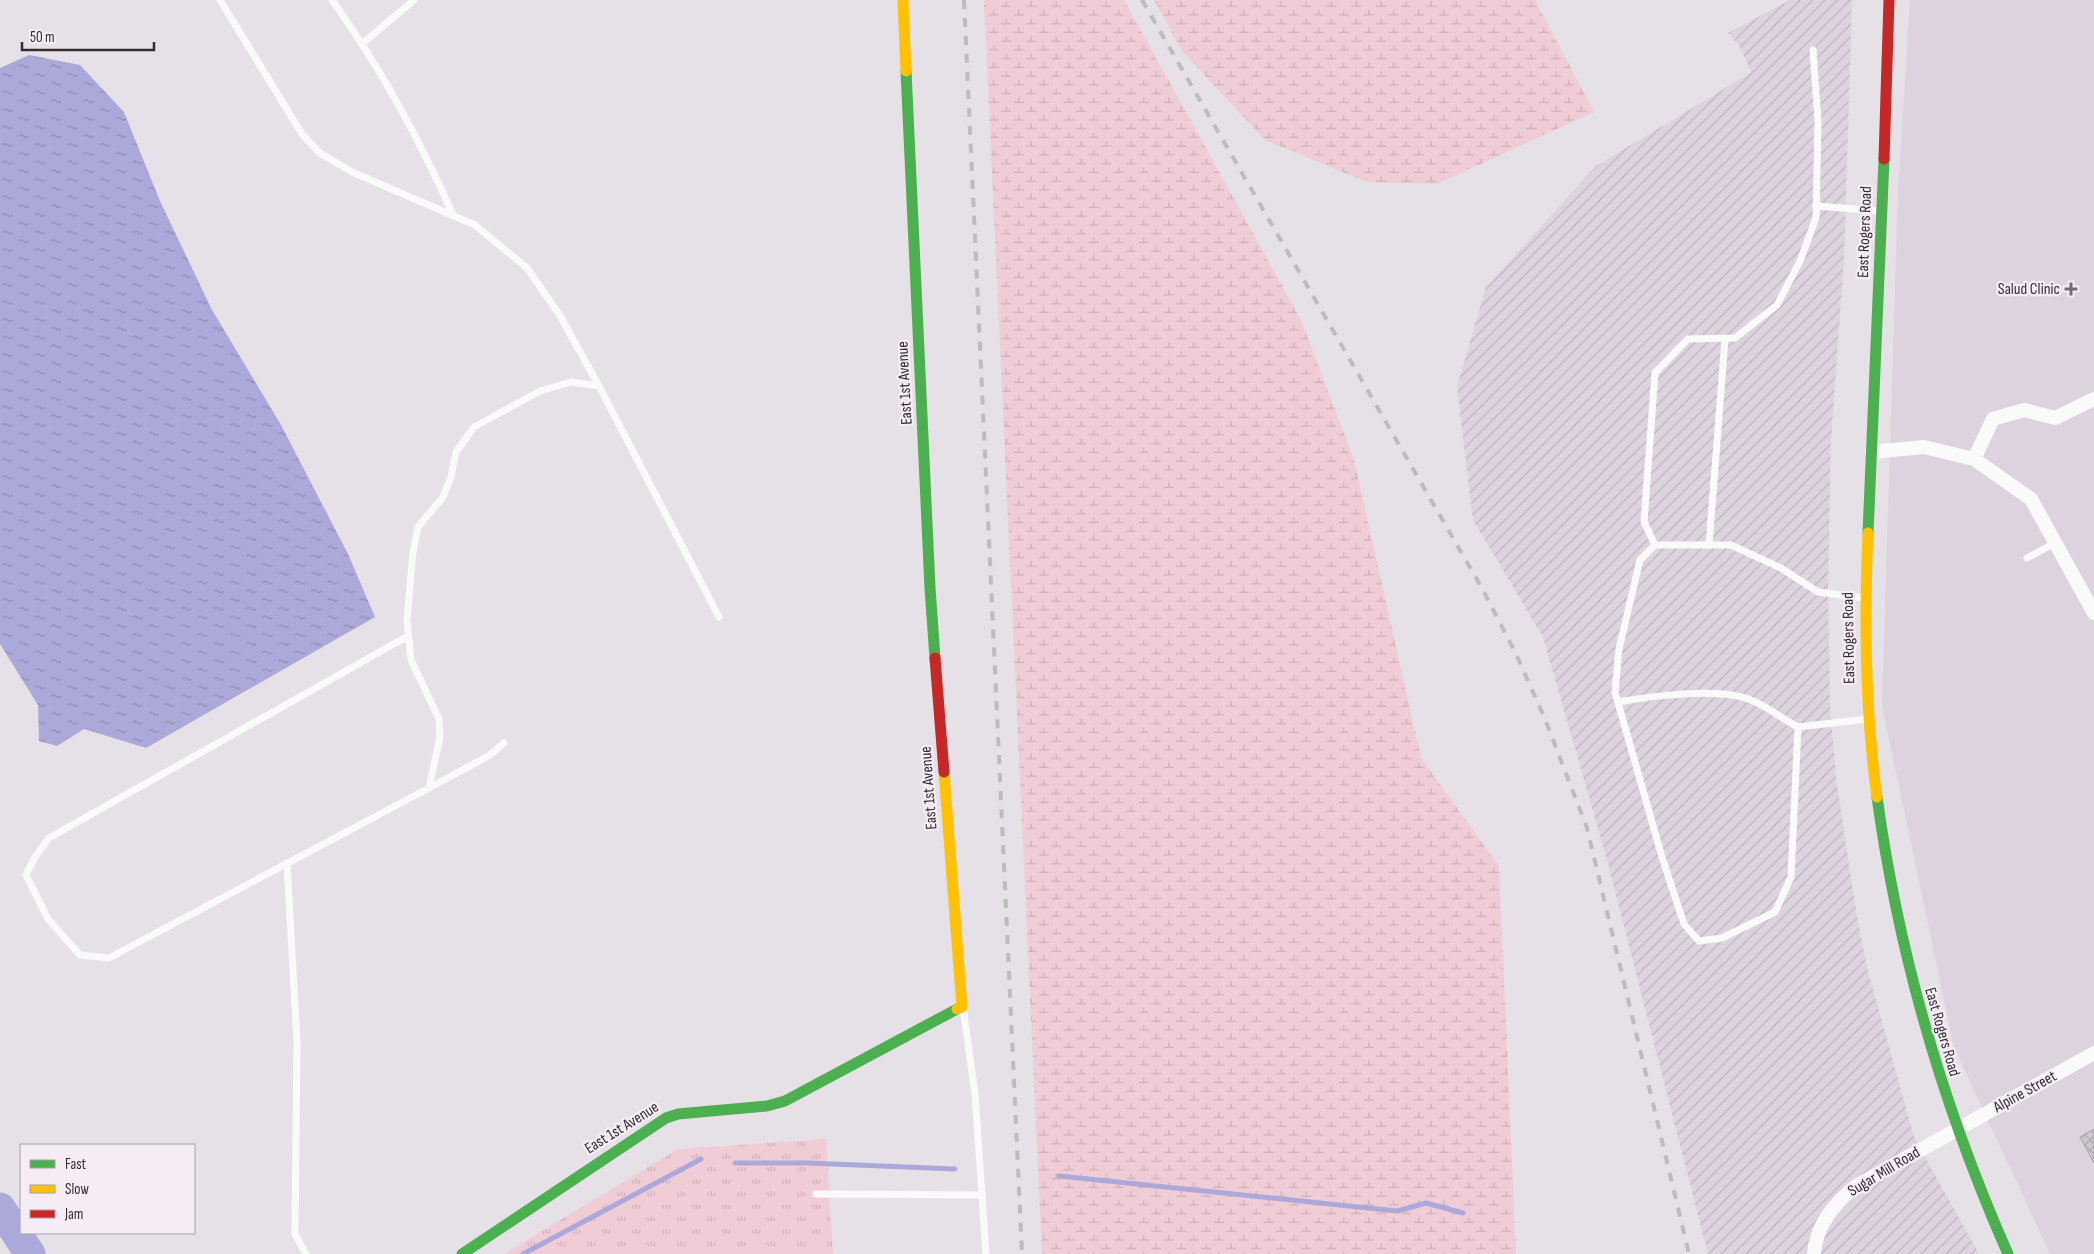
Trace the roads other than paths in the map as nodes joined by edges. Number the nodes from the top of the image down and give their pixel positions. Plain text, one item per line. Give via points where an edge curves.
1 (220, 0) edge
2 (332, 0) edge
3 (414, 0) edge
4 (903, 0) edge
5 (1889, 0) edge
6 (363, 43) junction
7 (1813, 50) dead end
8 (1816, 206) junction
9 (1882, 211) junction
10 (453, 216) junction
11 (1726, 338) junction
12 (599, 386) junction
13 (2094, 398) edge
14 (1872, 452) junction
15 (1974, 459) junction
16 (2055, 543) junction
17 (1655, 545) junction
18 (1709, 545) junction
19 (2027, 558) dead end
20 (1865, 598) junction
21 (2094, 614) edge
22 (719, 617) dead end
23 (408, 636) junction
24 (1618, 702) junction
25 (1868, 719) junction
26 (1798, 727) junction
27 (504, 743) dead end
28 (429, 788) junction
29 (287, 863) junction
30 (962, 1007) junction
31 (2094, 1054) edge
32 (1956, 1130) junction
33 (816, 1194) dead end
34 (982, 1195) junction
35 (306, 1254) edge
36 (462, 1254) edge
37 (986, 1254) edge
38 (1814, 1254) edge
39 (2008, 1254) edge

1 - 10 lane via 278,99 302,134 320,152 352,172
2 - 6 lane
3 - 6 lane
4 - 30 street, East 1st Avenue via 930,588
5 - 9 street, East Rogers Road
6 - 10 lane via 412,130
7 - 8 lane via 1818,121
8 - 9 lane
8 - 11 lane via 1816,218 1800,261 1777,305 1735,338
9 - 14 street, East Rogers Road
10 - 12 lane via 475,225 527,268 559,314
11 - 17 lane via 1688,339 1656,373 1644,522
11 - 18 lane
12 - 22 lane
12 - 23 lane via 571,382 540,391 474,427 456,452 443,497 418,526 411,572
13 - 15 street via 2055,418 2024,410 1993,419
14 - 15 street via 1924,448
14 - 20 street, East Rogers Road
15 - 16 street via 2031,499
16 - 19 lane
16 - 21 street
17 - 18 lane
17 - 24 lane via 1640,560 1619,649 1615,692
18 - 20 lane via 1732,545 1781,568 1818,592
20 - 25 street, East Rogers Road
23 - 28 lane via 411,660 439,719 440,737
23 - 29 lane via 49,838 26,875 48,919 80,955 109,958
24 - 26 lane via 1654,696 1723,694 1751,700
24 - 26 lane via 1684,924 1699,941 1722,938 1775,912 1791,877
25 - 26 lane
25 - 32 street, East Rogers Road via 1872,767 1904,957 1931,1057
27 - 28 lane via 490,755
28 - 29 lane
29 - 35 lane via 297,1041 295,1234
30 - 34 lane via 975,1094
30 - 36 street, East 1st Avenue via 785,1101 666,1118
31 - 32 street, Alpine Street
32 - 38 street, Sugar Mill Road via 1856,1186 1839,1200 1826,1216 1815,1242
32 - 39 street, East Rogers Road
33 - 34 lane
34 - 37 lane

